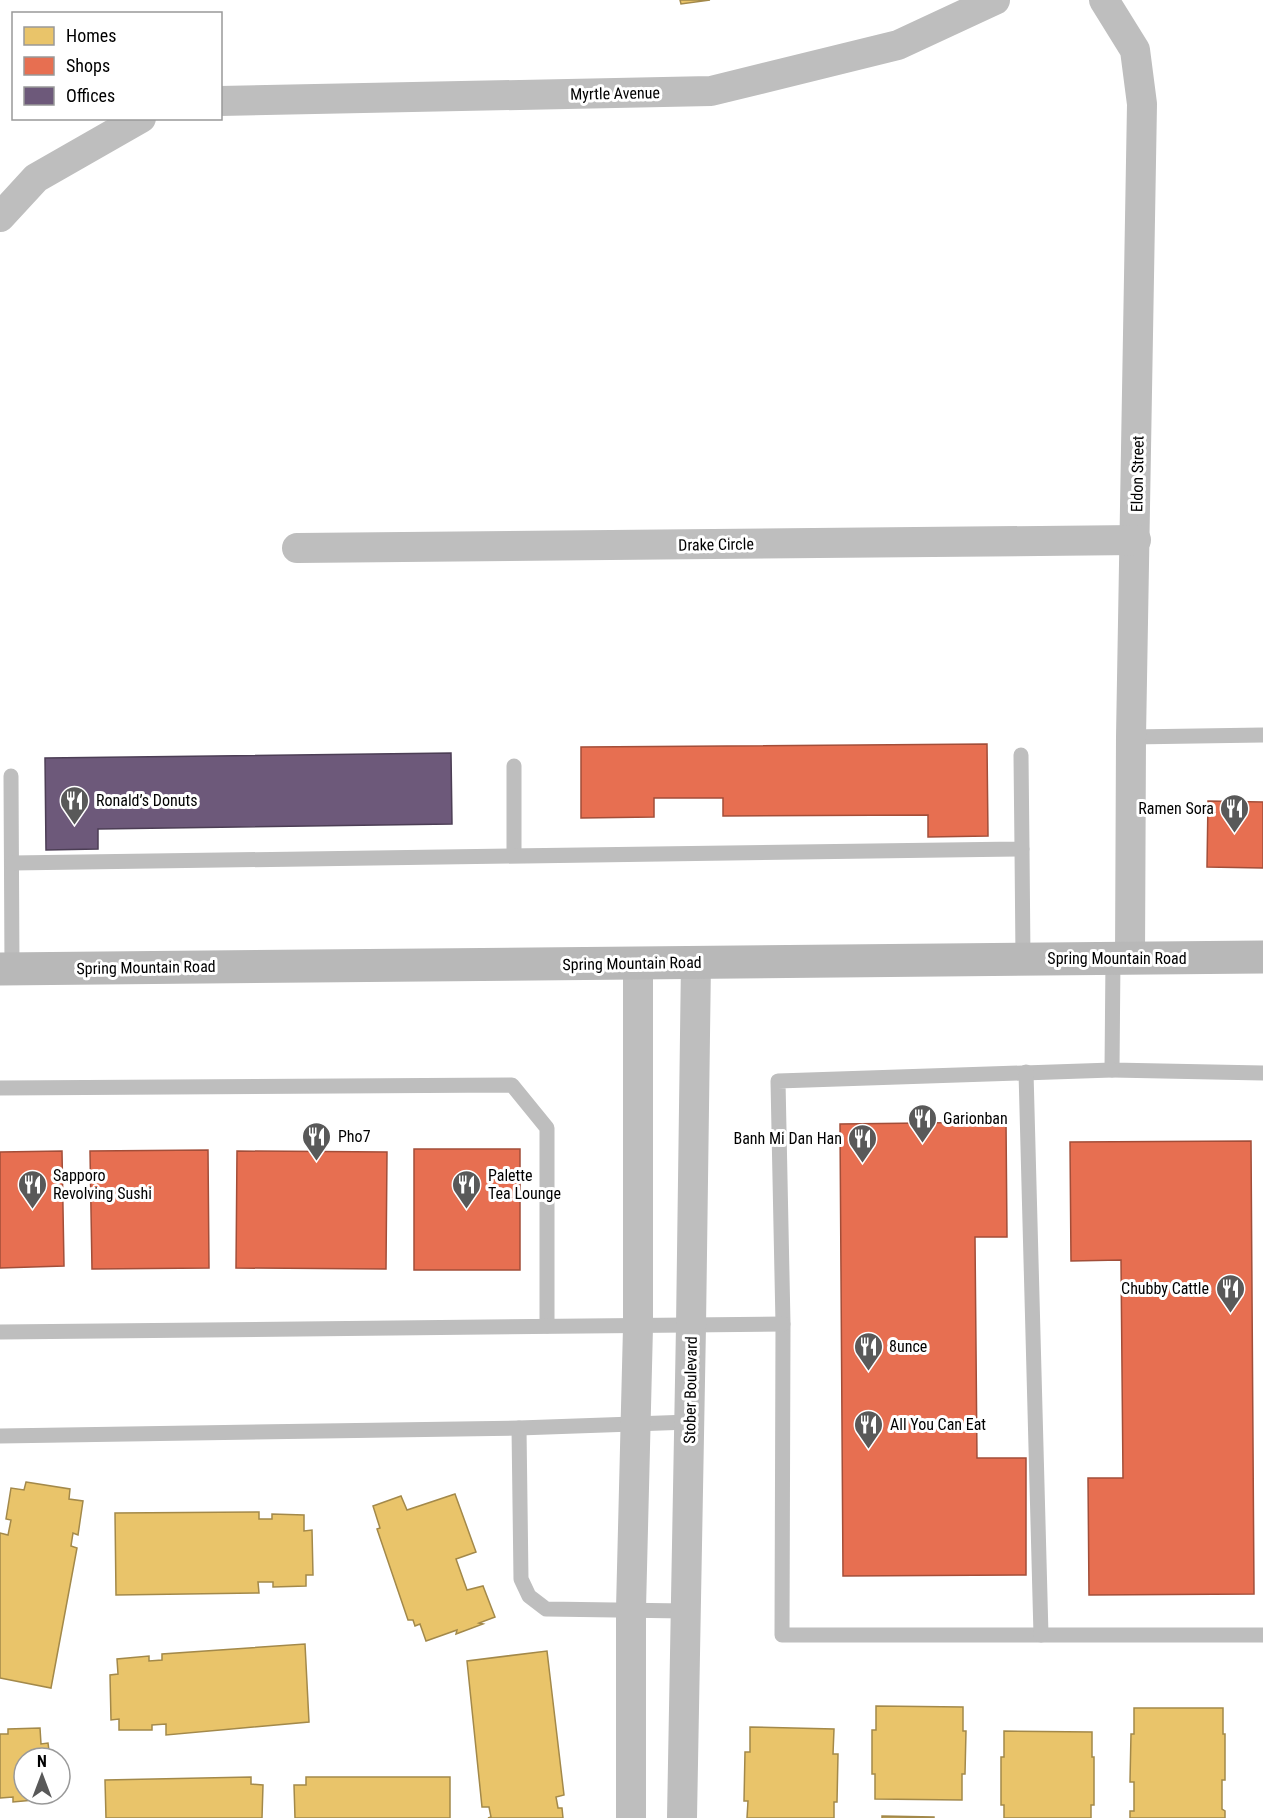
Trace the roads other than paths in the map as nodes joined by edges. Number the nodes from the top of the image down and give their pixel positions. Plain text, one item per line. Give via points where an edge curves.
1 (995, 0) edge
2 (1104, 0) edge
3 (222, 102) edge
4 (138, 120) edge
5 (0, 217) edge
6 (1136, 540) junction
7 (297, 548) dead end
8 (1263, 735) edge
9 (1131, 737) junction
10 (1021, 755) dead end
11 (514, 766) dead end
12 (11, 776) dead end
13 (1022, 849) junction
14 (514, 855) junction
15 (12, 863) junction
16 (1263, 957) edge
17 (1023, 958) junction
18 (1121, 958) junction
19 (696, 962) junction
20 (638, 963) junction
21 (6, 969) edge
22 (1112, 1070) junction
23 (1026, 1072) junction
24 (1263, 1073) edge
25 (0, 1088) edge
26 (783, 1324) junction
27 (547, 1326) junction
28 (692, 1326) junction
29 (638, 1327) junction
30 (0, 1332) edge
31 (690, 1422) junction
32 (635, 1424) junction
33 (519, 1428) junction
34 (0, 1436) edge
35 (631, 1609) junction
36 (685, 1611) junction
37 (1041, 1635) junction
38 (1263, 1635) edge
39 (631, 1818) edge
40 (682, 1818) edge

1 - 3 street, Myrtle Avenue via 898,45 711,91
2 - 6 street, Eldon Street via 1135,50 1142,104
4 - 5 street via 36,178
6 - 7 street, Drake Circle
6 - 9 street, Eldon Street
8 - 9 lane
9 - 18 street, Eldon Street
10 - 13 lane
11 - 14 lane
12 - 15 lane
13 - 14 lane
13 - 17 lane
14 - 15 lane
15 - 21 lane
16 - 18 main road, Spring Mountain Road
17 - 18 main road, Spring Mountain Road
17 - 19 main road, Spring Mountain Road
18 - 22 lane
19 - 20 main road, Spring Mountain Road
19 - 28 street, Stober Boulevard
20 - 21 main road, Spring Mountain Road
20 - 29 street
22 - 23 lane
22 - 24 lane
23 - 26 lane via 778,1081
23 - 37 lane
25 - 27 lane via 512,1085 547,1128
26 - 28 lane
26 - 37 lane via 782,1635
27 - 29 lane
27 - 30 lane
28 - 29 lane
28 - 31 street, Stober Boulevard
29 - 32 street
31 - 32 lane
31 - 36 street, Stober Boulevard
32 - 33 lane
32 - 35 street
33 - 34 lane
33 - 35 lane via 521,1579 528,1596 546,1609
35 - 36 lane
35 - 39 street
36 - 40 street, Stober Boulevard
37 - 38 lane

